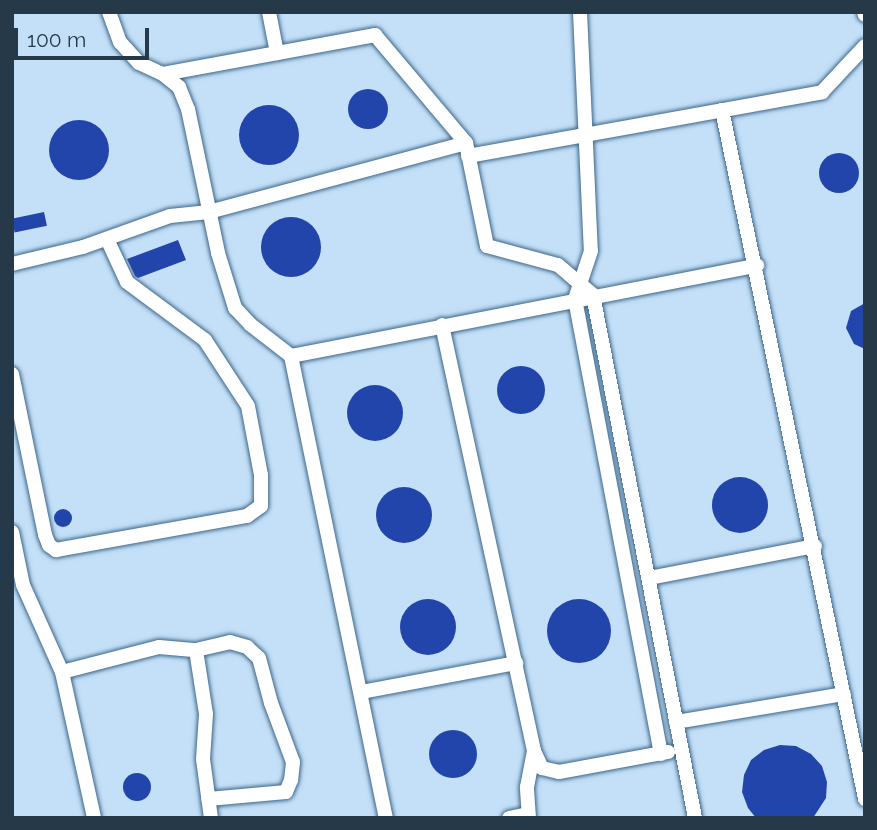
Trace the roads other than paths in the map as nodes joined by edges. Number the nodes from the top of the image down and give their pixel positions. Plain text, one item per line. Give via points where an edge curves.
1 (109, 12) edge
2 (269, 12) edge
3 (580, 12) edge
4 (865, 46) edge
5 (277, 53) junction
6 (163, 74) junction
7 (722, 110) junction
8 (586, 134) junction
9 (467, 149) junction
10 (209, 212) junction
11 (107, 239) junction
12 (12, 264) edge
13 (757, 265) junction
14 (580, 284) junction
15 (593, 295) junction
16 (575, 299) junction
17 (442, 325) junction
18 (291, 356) junction
19 (12, 374) edge
20 (12, 533) edge
21 (815, 546) junction
22 (649, 578) junction
23 (196, 650) junction
24 (516, 663) junction
25 (62, 672) junction
26 (361, 692) junction
27 (844, 694) junction
28 (676, 722) junction
29 (681, 749) junction
30 (534, 751) junction
31 (661, 754) junction
32 (865, 799) edge
33 (208, 800) junction
34 (528, 816) edge
35 (94, 818) edge
36 (211, 818) edge
37 (386, 818) edge
38 (509, 818) edge
39 (695, 818) edge

1 - 6 street via 120,42 139,63
2 - 5 street
3 - 8 street
4 - 7 street via 822,92
5 - 6 street
5 - 9 street via 375,35
6 - 10 street via 180,87 188,109
7 - 8 street
7 - 13 street
8 - 9 street
8 - 14 street via 591,251
9 - 10 street
9 - 14 street via 487,246 558,265
10 - 11 street via 170,216
10 - 18 street via 235,308
11 - 12 street
11 - 19 street via 127,282 205,340 248,406 261,475 261,506 247,516 56,550 45,535
13 - 15 street
13 - 21 street
14 - 15 street
14 - 16 street
15 - 16 street
15 - 22 street
16 - 17 street
16 - 31 street
17 - 18 street
17 - 24 street
18 - 26 street
20 - 25 street via 23,585
21 - 22 street
21 - 27 street
22 - 28 street
23 - 25 street via 159,647
23 - 33 street via 206,714
23 - 33 street via 230,642 247,647 259,658 293,762 286,792
24 - 26 street
24 - 30 street
25 - 35 street
26 - 37 street
27 - 28 street
27 - 32 street
28 - 29 street
29 - 31 street
29 - 39 street
30 - 31 street via 542,768 559,772
30 - 34 street via 527,787
33 - 36 street
34 - 38 street

